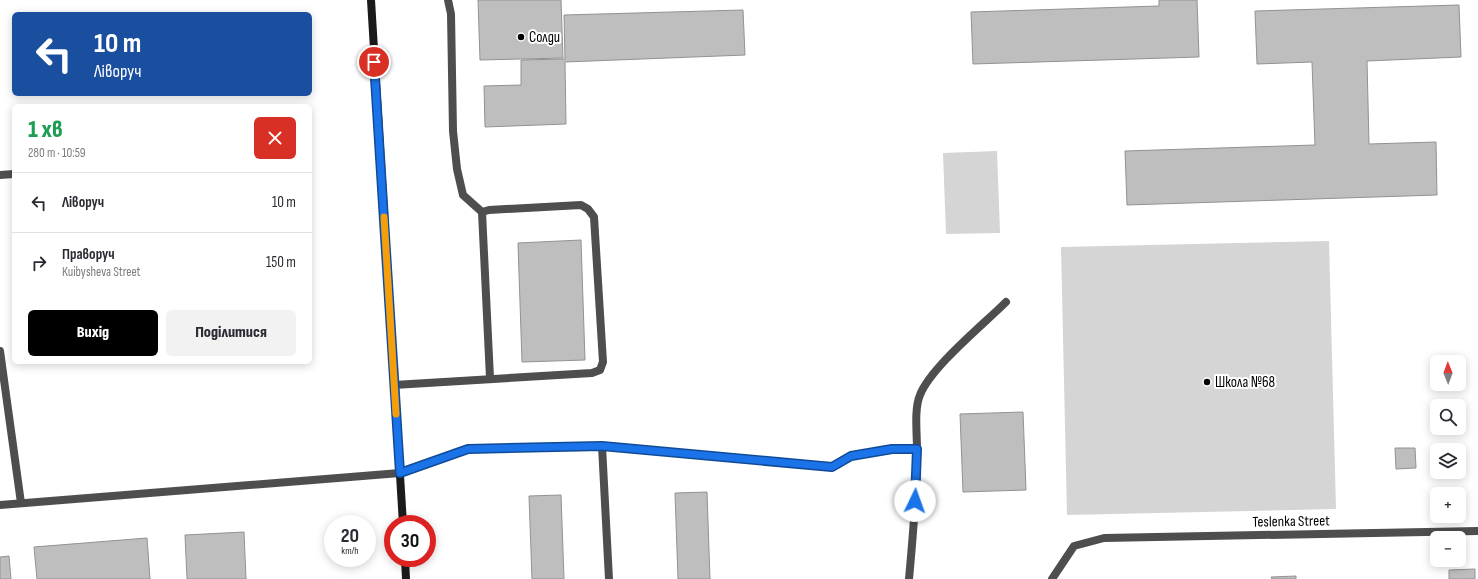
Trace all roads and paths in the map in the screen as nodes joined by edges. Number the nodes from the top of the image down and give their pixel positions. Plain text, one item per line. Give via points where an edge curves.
1 (371, 0) edge
2 (448, 0) edge
3 (12, 174) edge
4 (0, 175) edge
5 (482, 212) junction
6 (1006, 302) dead end
7 (0, 351) edge
8 (490, 378) junction
9 (394, 385) junction
10 (602, 446) junction
11 (917, 449) junction
12 (400, 473) junction
13 (21, 503) junction
14 (0, 505) edge
15 (402, 515) edge
16 (1478, 531) edge
17 (405, 567) edge
18 (406, 579) edge
19 (609, 579) edge
20 (909, 579) edge
21 (1052, 579) edge

1 - 9 main road
2 - 5 street via 452,14 456,169 463,195
3 - 4 street
5 - 8 street
5 - 8 street via 581,205 588,209 594,217 603,362 600,370 592,373
6 - 11 street via 935,371 920,395 916,422
7 - 13 street
8 - 9 street
9 - 12 main road
10 - 11 street via 832,467 851,456 892,449
10 - 12 street via 468,449
10 - 19 street
11 - 20 street
12 - 13 street
12 - 15 main road
13 - 14 street
16 - 21 street, Teslenka Street via 1104,538 1074,546
17 - 18 main road

